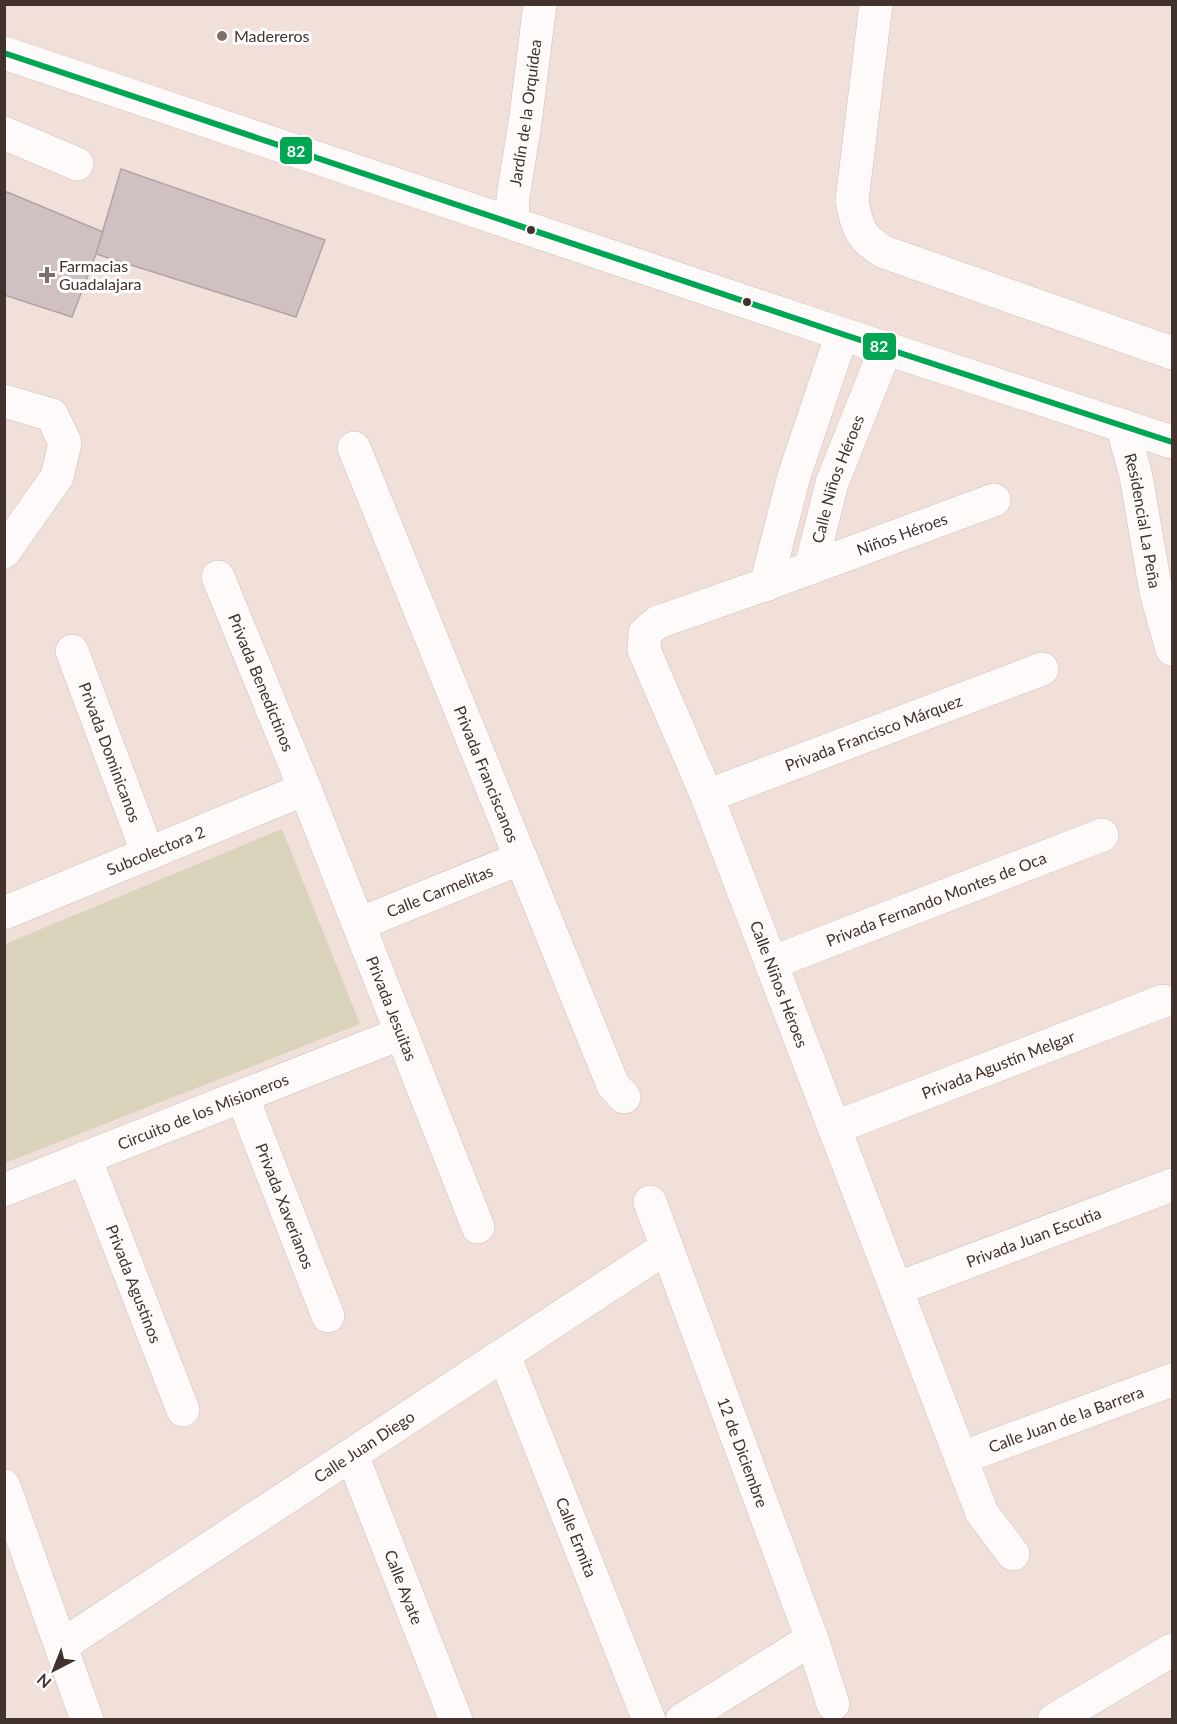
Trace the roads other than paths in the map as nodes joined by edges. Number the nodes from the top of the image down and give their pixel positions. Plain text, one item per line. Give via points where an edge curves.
1 (540, 4) edge
2 (876, 4) edge
3 (4, 53) edge
4 (4, 133) edge
5 (77, 164) dead end
6 (512, 222) junction
7 (842, 334) junction
8 (886, 348) junction
9 (1173, 353) edge
10 (4, 401) edge
11 (1122, 425) junction
12 (1173, 442) edge
13 (354, 448) dead end
14 (994, 501) dead end
15 (4, 552) edge
16 (811, 567) junction
17 (218, 577) dead end
18 (766, 585) junction
19 (1173, 649) edge
20 (72, 651) dead end
21 (1042, 669) dead end
22 (305, 789) junction
23 (707, 796) junction
24 (1102, 835) dead end
25 (148, 854) junction
26 (521, 858) junction
27 (4, 913) edge
28 (359, 924) junction
29 (771, 963) junction
30 (1163, 1001) dead end
31 (402, 1032) junction
32 (242, 1096) junction
33 (624, 1097) dead end
34 (834, 1128) junction
35 (85, 1158) junction
36 (1173, 1185) edge
37 (4, 1190) edge
38 (650, 1202) dead end
39 (478, 1227) dead end
40 (667, 1247) junction
41 (896, 1289) junction
42 (328, 1316) dead end
43 (504, 1354) junction
44 (1173, 1380) edge
45 (183, 1410) dead end
46 (352, 1455) junction
47 (961, 1458) junction
48 (4, 1486) edge
49 (14, 1545) edge
50 (1013, 1554) dead end
51 (812, 1639) junction
52 (61, 1646) junction
53 (1173, 1650) edge
54 (833, 1704) dead end
55 (1101, 1708) edge
56 (87, 1719) edge
57 (456, 1719) edge
58 (649, 1719) edge
59 (682, 1719) edge
60 (1054, 1719) edge

1 - 6 street, Jardín de la Orquídea
2 - 9 street via 852,201 868,242 884,252
3 - 6 street
4 - 5 street
6 - 7 street
7 - 8 street
7 - 18 street via 794,476
8 - 11 street
8 - 16 street, Calle Niños Héroes via 832,483
10 - 15 street via 52,415 65,443 57,477
11 - 12 street
11 - 19 street, Residencial La Peña via 1136,476 1156,592
13 - 26 street, Privada Franciscanos
14 - 16 street, Niños Héroes
16 - 18 street, Calle Niños Héroes
17 - 22 street, Privada Benedictinos
18 - 23 street, Calle Niños Héroes via 658,622 645,633 644,650
20 - 25 street, Privada Dominicanos
21 - 23 street, Privada Francisco Márquez
22 - 25 street, Subcolectora 2
22 - 28 street, Privada Jesuitas
23 - 29 street, Calle Niños Héroes
24 - 29 street, Privada Fernando Montes de Oca
25 - 27 street, Subcolectora 2
26 - 28 street, Calle Carmelitas
26 - 33 street, Privada Franciscanos via 613,1085
28 - 31 street, Privada Jesuitas
29 - 34 street, Calle Niños Héroes
30 - 34 street, Privada Agustín Melgar
31 - 32 street, Circuito de los Misioneros
31 - 39 street, Privada Jesuitas
32 - 35 street, Circuito de los Misioneros
32 - 42 street, Privada Xaverianos
34 - 41 street, Calle Niños Héroes
35 - 37 street, Circuito de los Misioneros
35 - 45 street, Privada Agustinos
36 - 41 street, Privada Juan Escutia
38 - 40 street, 12 de Diciembre
40 - 43 street, Calle Juan Diego
40 - 51 street, 12 de Diciembre
41 - 47 street, Calle Niños Héroes
43 - 46 street, Calle Juan Diego
43 - 58 street, Calle Ermita
44 - 47 street, Calle Juan de la Barrera
46 - 52 street, Calle Juan Diego
46 - 57 street, Calle Ayate
47 - 50 street, Calle Niños Héroes via 982,1513
48 - 49 street
49 - 52 street
51 - 54 street, 12 de Diciembre
51 - 59 street
52 - 56 street
53 - 55 street
55 - 60 street

